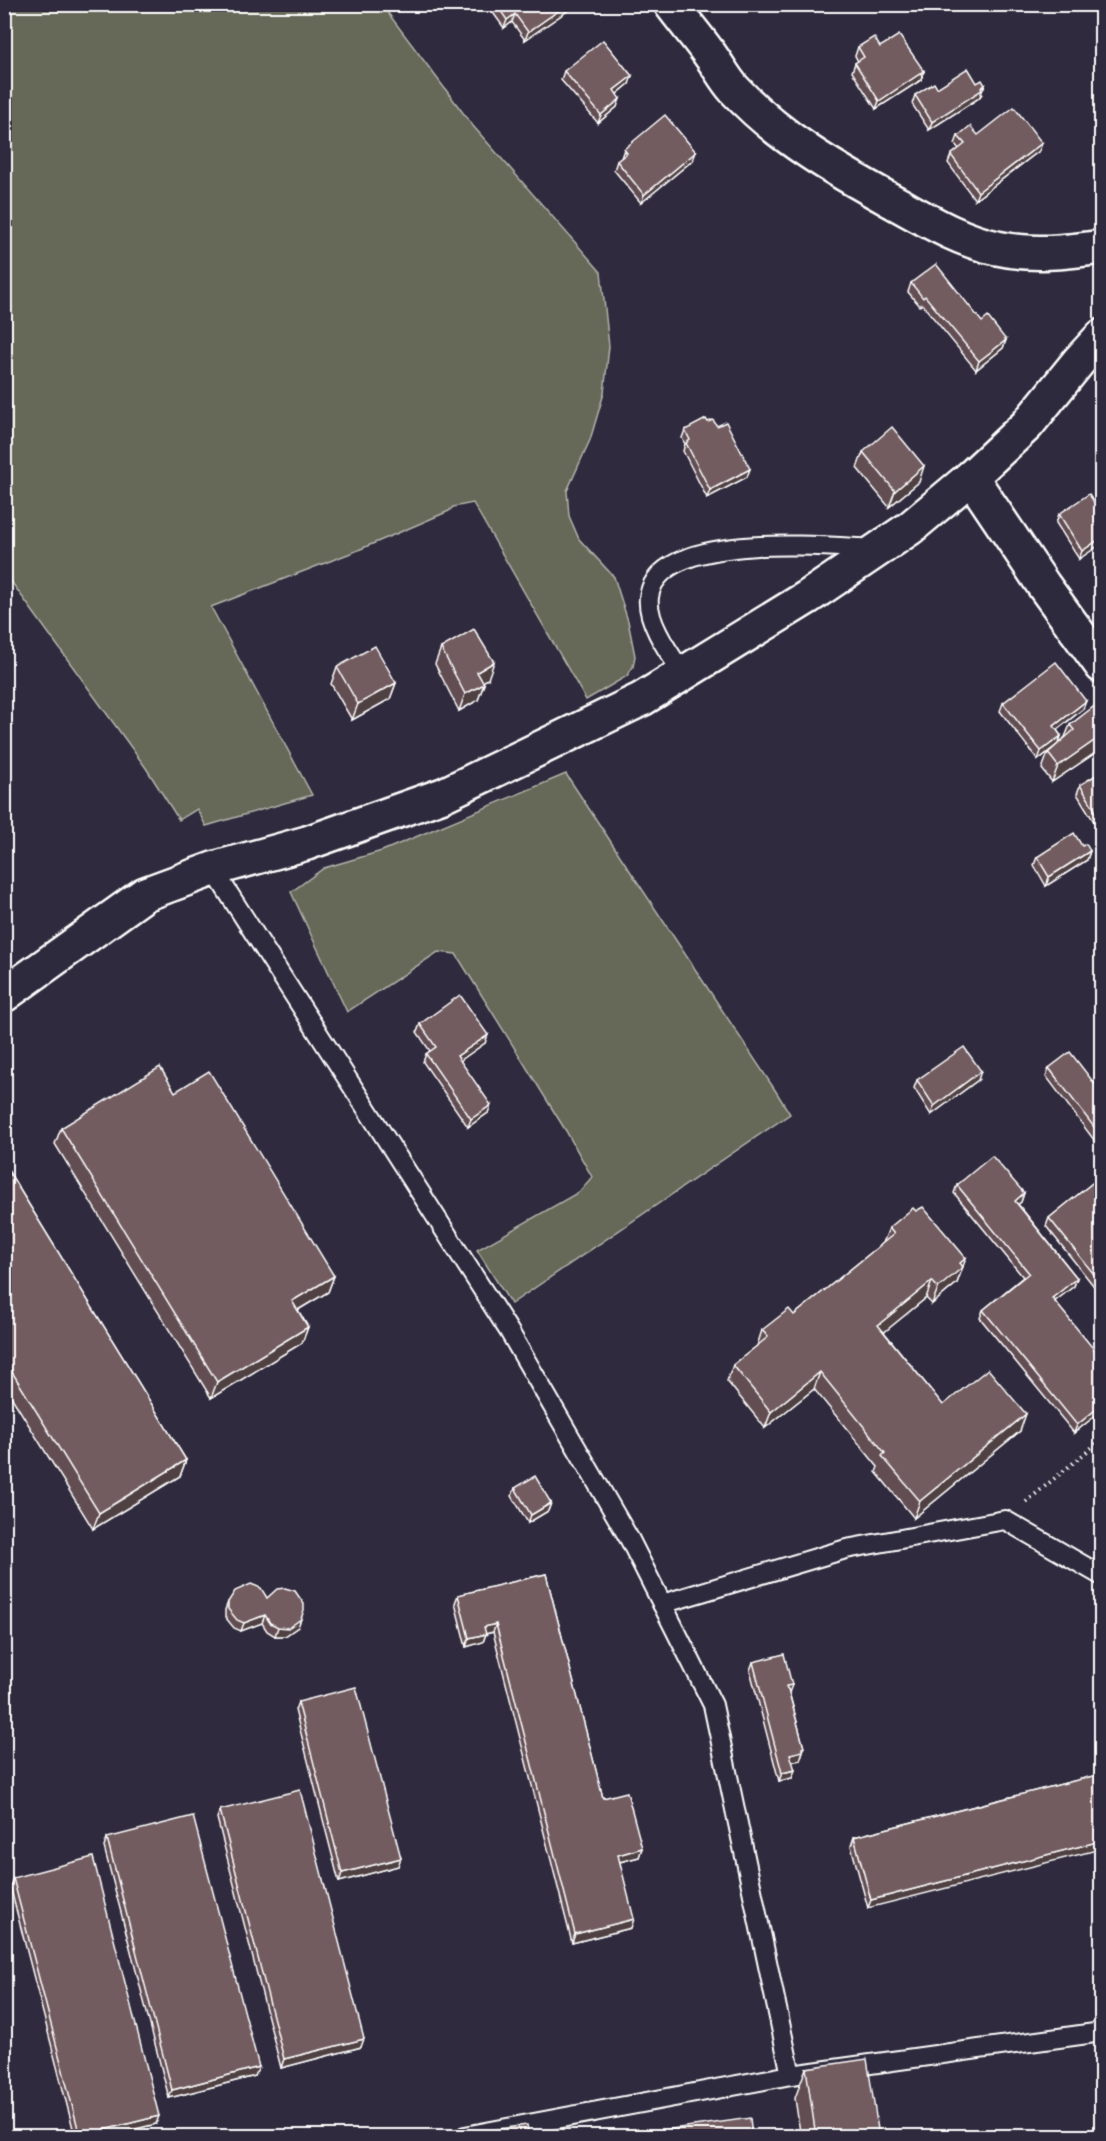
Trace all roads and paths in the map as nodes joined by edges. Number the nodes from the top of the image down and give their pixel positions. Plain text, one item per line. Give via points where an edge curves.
1 (671, 4) edge
2 (1101, 247) edge
3 (1101, 336) edge
4 (971, 477) junction
5 (882, 549) junction
6 (1101, 666) edge
7 (684, 675) junction
8 (213, 869) junction
9 (4, 995) edge
10 (1101, 1439) edge
11 (1005, 1520) junction
12 (1101, 1576) edge
13 (662, 1604) junction
14 (1101, 2032) edge
15 (791, 2075) junction
16 (465, 2136) edge

1 - 2 street via 739,94 792,141 838,171 953,234 998,249 1053,252
3 - 4 street via 1027,425
4 - 5 street
4 - 6 street
5 - 7 street
5 - 7 lane via 767,545 699,552 677,562 654,581 649,597 651,615
7 - 8 street via 442,795 307,843
8 - 9 street via 145,894
8 - 13 lane via 509,1331 630,1540
10 - 11 path
11 - 12 lane
11 - 13 lane via 846,1549
13 - 15 lane via 713,1705
14 - 15 lane
15 - 16 lane

